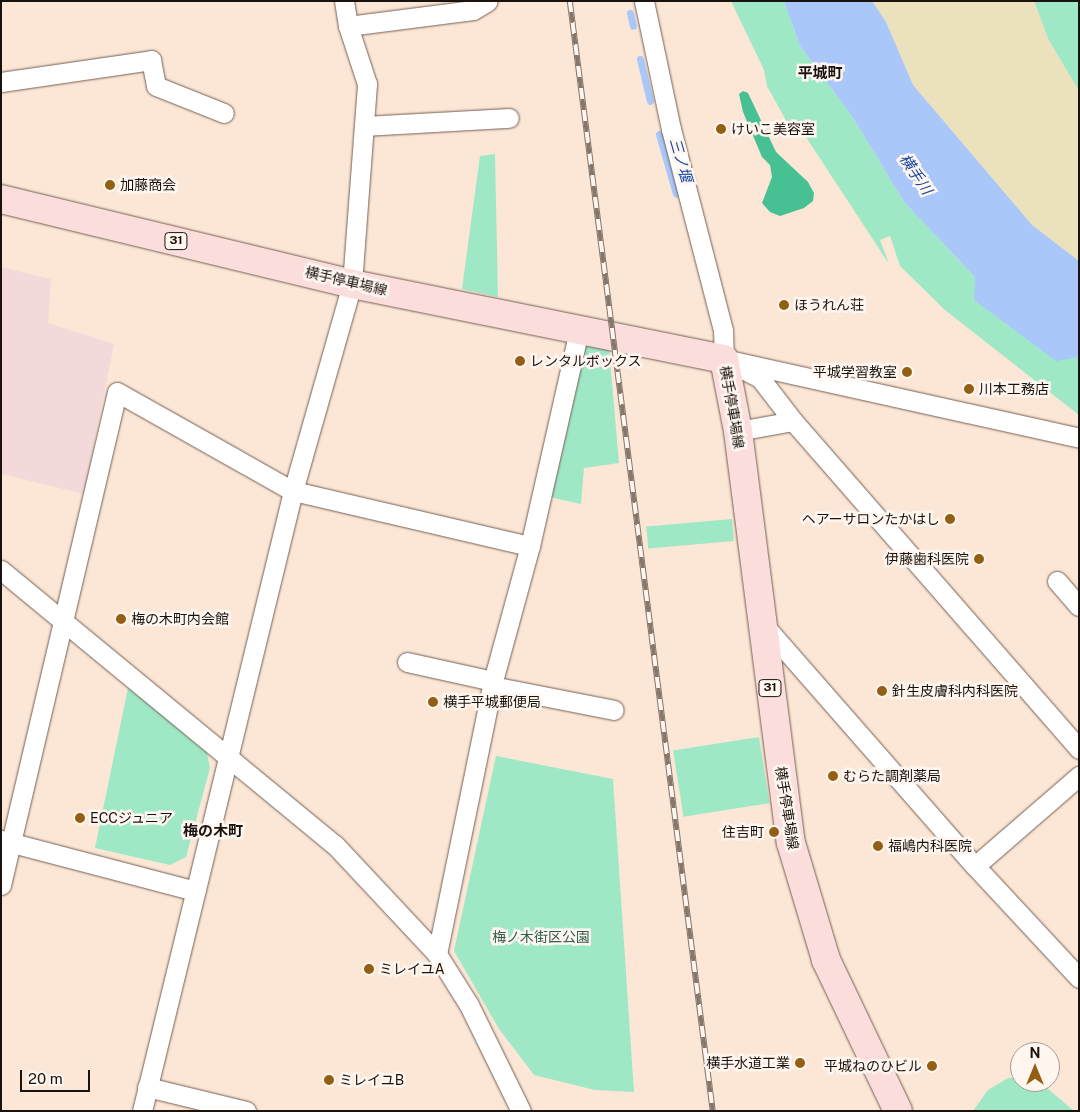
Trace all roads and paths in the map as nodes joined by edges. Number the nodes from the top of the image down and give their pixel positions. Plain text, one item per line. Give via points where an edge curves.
1 (344, 1) edge
2 (488, 1) edge
3 (644, 1) edge
4 (348, 26) junction
5 (1, 82) edge
6 (224, 113) dead end
7 (509, 118) dead end
8 (364, 126) junction
9 (1, 199) edge
10 (352, 284) junction
11 (579, 331) junction
12 (724, 359) junction
13 (793, 421) junction
14 (738, 431) junction
15 (1079, 438) edge
16 (293, 491) junction
17 (530, 546) junction
18 (1, 570) edge
19 (1057, 582) dead end
20 (1079, 606) edge
21 (61, 620) junction
22 (761, 622) junction
23 (407, 662) dead end
24 (493, 684) junction
25 (614, 710) dead end
26 (1079, 749) edge
27 (226, 756) junction
28 (1079, 776) edge
29 (6, 841) edge
30 (975, 866) junction
31 (1, 885) edge
32 (194, 891) junction
33 (437, 954) junction
34 (1079, 978) edge
35 (147, 1087) junction
36 (142, 1111) edge
37 (246, 1111) edge
38 (522, 1111) edge
39 (898, 1111) edge

1 - 4 street
2 - 4 street via 473,10
3 - 12 street via 671,129 723,330
4 - 8 street via 367,84
5 - 6 street via 151,60 156,86
7 - 8 street
8 - 10 street
9 - 10 main road, 横手停車場線 / 31
10 - 11 main road, 横手停車場線 / 31
10 - 16 street
11 - 12 main road, 横手停車場線 / 31
11 - 17 street
12 - 13 street via 760,378
12 - 14 main road, 横手停車場線 / 31
12 - 15 street
13 - 14 street
13 - 26 street
14 - 22 main road, 横手停車場線 / 31
16 - 17 street
16 - 21 street via 117,392
16 - 27 street
17 - 24 street
18 - 21 street
19 - 20 street
21 - 27 street
21 - 29 street
22 - 30 street
22 - 39 main road, 横手停車場線 / 31 via 791,843 826,960
23 - 24 street
24 - 25 street
24 - 33 street
27 - 32 street
27 - 33 street via 335,845
28 - 30 street
29 - 31 street
29 - 32 street
30 - 34 street
32 - 35 street
33 - 38 street via 469,1006
35 - 36 street
35 - 37 street

